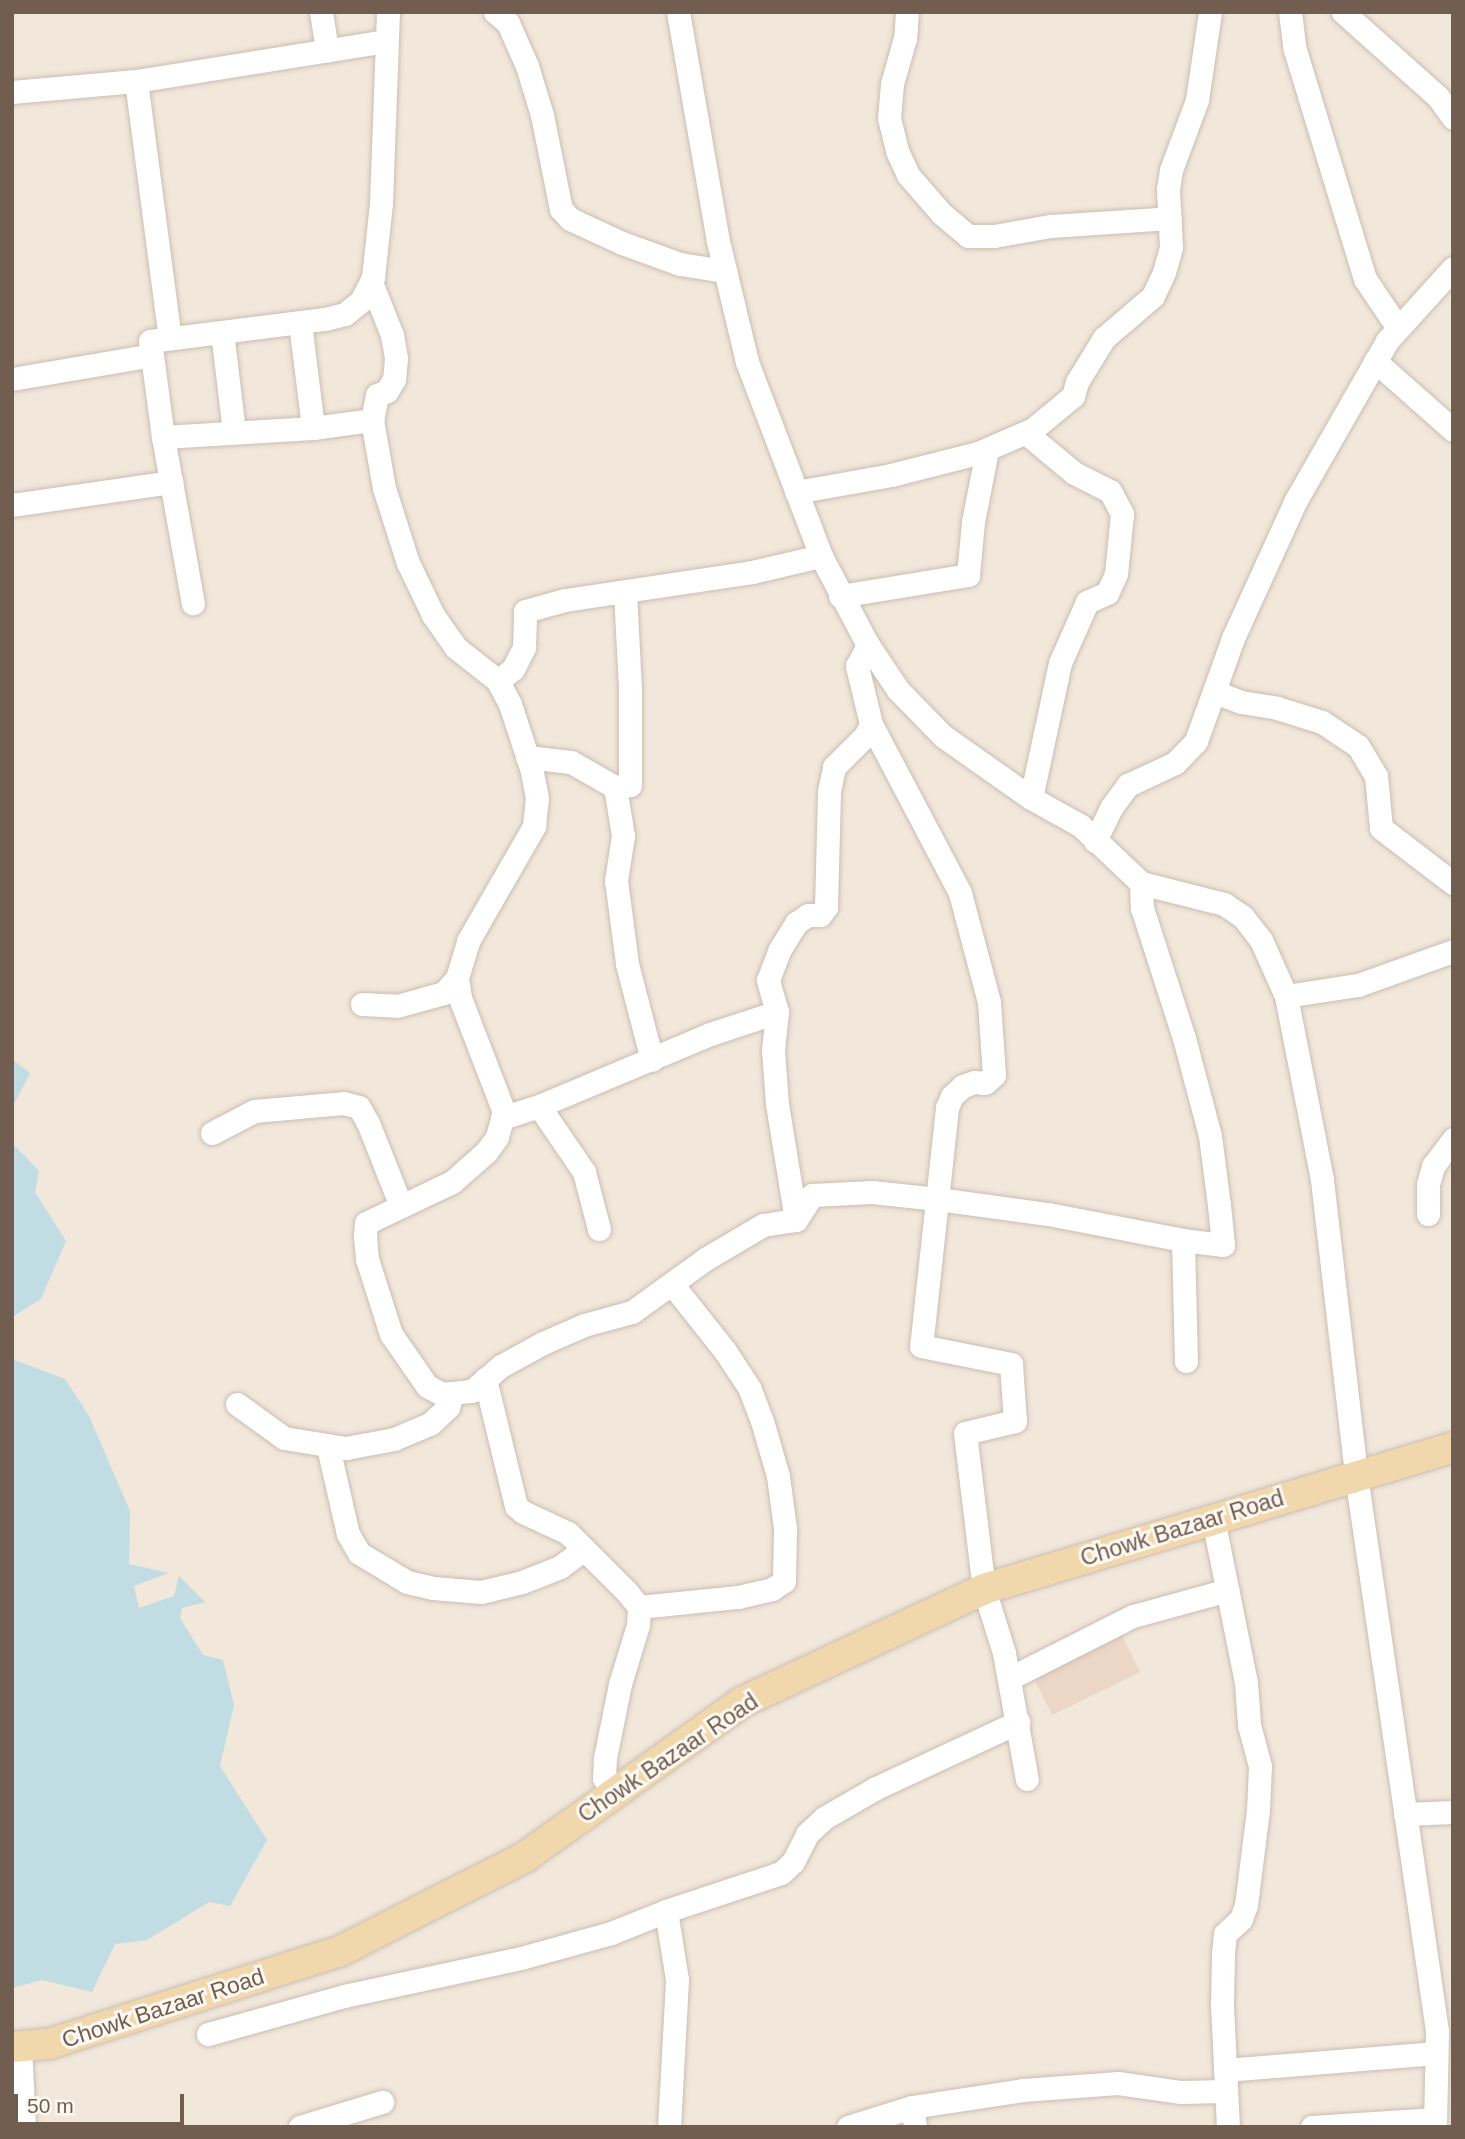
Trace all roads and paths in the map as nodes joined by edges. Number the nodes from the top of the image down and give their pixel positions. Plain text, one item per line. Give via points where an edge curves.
1 (321, 12) edge
2 (388, 12) edge
3 (495, 12) edge
4 (678, 12) edge
5 (907, 12) edge
6 (1210, 12) edge
7 (1290, 12) edge
8 (1343, 12) edge
9 (387, 41) junction
10 (327, 51) junction
11 (136, 81) junction
12 (12, 92) edge
13 (1453, 118) edge
14 (1170, 218) junction
15 (1453, 268) edge
16 (725, 271) junction
17 (371, 282) junction
18 (300, 323) junction
19 (1398, 328) junction
20 (222, 332) junction
21 (170, 338) junction
22 (152, 355) junction
23 (1375, 361) junction
24 (12, 379) edge
25 (372, 420) junction
26 (313, 428) junction
27 (1453, 430) edge
28 (234, 431) junction
29 (1026, 433) junction
30 (163, 437) junction
31 (988, 450) junction
32 (171, 482) junction
33 (796, 492) junction
34 (12, 505) edge
35 (821, 556) junction
36 (625, 593) junction
37 (840, 596) junction
38 (193, 603) dead end
39 (868, 645) junction
40 (498, 681) junction
41 (1215, 692) junction
42 (871, 724) junction
43 (527, 757) junction
44 (615, 787) junction
45 (1031, 798) junction
46 (1095, 841) junction
47 (1141, 883) junction
48 (1453, 883) edge
49 (1453, 951) edge
50 (457, 978) junction
51 (1286, 996) junction
52 (362, 1004) dead end
53 (777, 1012) junction
54 (652, 1059) junction
55 (539, 1106) junction
56 (502, 1118) junction
57 (212, 1133) dead end
58 (1453, 1139) edge
59 (938, 1199) junction
60 (401, 1206) junction
61 (1428, 1214) dead end
62 (796, 1220) junction
63 (598, 1229) dead end
64 (1183, 1240) junction
65 (672, 1284) junction
66 (1186, 1361) dead end
67 (485, 1379) junction
68 (452, 1394) junction
69 (237, 1404) dead end
70 (328, 1447) junction
71 (1453, 1447) edge
72 (1356, 1475) junction
73 (1213, 1519) junction
74 (584, 1549) junction
75 (984, 1589) junction
76 (1228, 1590) junction
77 (639, 1607) junction
78 (1010, 1678) junction
79 (1018, 1721) junction
80 (1027, 1779) dead end
81 (614, 1793) junction
82 (1453, 1812) edge
83 (1405, 1814) junction
84 (666, 1911) junction
85 (208, 2034) dead end
86 (16, 2047) edge
87 (1436, 2053) junction
88 (1225, 2080) junction
89 (382, 2102) dead end
90 (913, 2117) edge
91 (1435, 2123) edge
92 (24, 2127) edge
93 (300, 2127) edge
94 (669, 2127) edge
95 (848, 2127) edge
96 (1228, 2127) edge
97 (1312, 2127) edge

1 - 10 street
2 - 9 street
3 - 16 street via 508,23 527,66 561,209 570,219 622,243 680,264
4 - 16 street
5 - 14 street via 889,118 897,151 908,175 968,236
6 - 14 street via 1197,100 1171,170
7 - 19 street via 1296,50 1364,279
8 - 13 street via 1438,97
9 - 10 street
9 - 17 street via 381,203
10 - 11 street
11 - 12 street
11 - 21 street
14 - 29 street via 1171,247 1153,296 1104,338 1073,396
15 - 19 street
16 - 33 street via 747,362
17 - 18 street via 361,301 345,314
17 - 25 street via 396,358 394,379 387,391 377,395
18 - 20 street
18 - 26 street
19 - 23 street
20 - 21 street
20 - 28 street
21 - 22 street via 149,341
22 - 24 street
22 - 30 street
23 - 27 street
23 - 41 street via 1296,500 1233,638
25 - 26 street
25 - 40 street via 384,488 418,584 455,647
26 - 28 street
28 - 30 street
29 - 31 street
29 - 45 street via 1074,473 1110,491 1122,514 1116,574 1107,593 1087,602 1060,663
30 - 32 street
31 - 33 street
31 - 37 street via 968,575
32 - 34 street
32 - 38 street
33 - 35 street
35 - 36 street
35 - 37 street
36 - 40 street via 565,600 525,611 524,647 513,669
36 - 44 street via 630,785
37 - 39 street
39 - 42 street via 858,666
39 - 45 street via 898,690 943,736
40 - 43 street
41 - 46 street via 1196,741 1175,763 1128,785
41 - 48 street via 1322,722 1358,746 1376,776 1381,828
42 - 53 street via 834,767 828,791 826,907 820,915 808,915 796,923 780,949 768,980
42 - 59 street via 960,893 989,1002 994,1074 985,1083 963,1086 952,1096 944,1127
43 - 44 street via 571,762
43 - 50 street via 537,798 534,826 468,941
44 - 54 street via 623,836 615,880 627,964
45 - 46 street via 1081,826
46 - 47 street
47 - 51 street via 1224,904 1243,917 1261,940
47 - 64 street via 1142,908 1210,1136 1223,1245
49 - 51 street via 1358,985
50 - 52 street via 444,993 426,999 397,1006
50 - 56 street via 460,998 504,1112
51 - 72 street via 1322,1180
53 - 54 street
53 - 62 street via 773,1050 777,1104
54 - 55 street
55 - 56 street
55 - 63 street via 584,1172
56 - 60 street via 497,1137 466,1171
57 - 60 street via 254,1111 343,1103 359,1107
58 - 61 street via 1433,1166
59 - 62 street via 872,1192 812,1195
59 - 64 street
59 - 75 street via 921,1346 1011,1364 1015,1421 965,1433
60 - 68 street via 366,1223 367,1259 391,1334 427,1386
62 - 65 street via 763,1225
64 - 66 street
65 - 67 street via 632,1312 584,1325 543,1343
65 - 77 street via 750,1389 778,1476 785,1528 784,1581 772,1589 738,1597
67 - 68 street via 472,1391
67 - 74 street via 516,1506 568,1533
68 - 70 street via 448,1407 430,1424 394,1439
69 - 70 street via 284,1438
70 - 74 street via 348,1534 359,1553 407,1582 481,1591 561,1567
71 - 72 main road, Chowk Bazaar Road
72 - 73 main road, Chowk Bazaar Road
72 - 83 street
73 - 75 main road, Chowk Bazaar Road
73 - 76 street
74 - 77 street
75 - 78 street
75 - 81 main road, Chowk Bazaar Road via 742,1702
76 - 78 street via 1133,1616
76 - 88 street via 1260,1766 1246,1905 1241,1920 1225,1934
77 - 81 street via 605,1758 604,1779
78 - 79 street
79 - 80 street
79 - 84 street via 876,1788 824,1818 807,1834 793,1862 781,1873
81 - 86 main road, Chowk Bazaar Road via 525,1857 338,1951 49,2044
82 - 83 street
83 - 87 street via 1437,2031
84 - 85 street via 611,1933 521,1958 344,1996
84 - 94 street via 677,1980
86 - 92 street
87 - 88 street
87 - 91 street
88 - 90 street via 1181,2092 1118,2083 1023,2090
88 - 96 street
89 - 93 street
90 - 95 street
91 - 97 street

